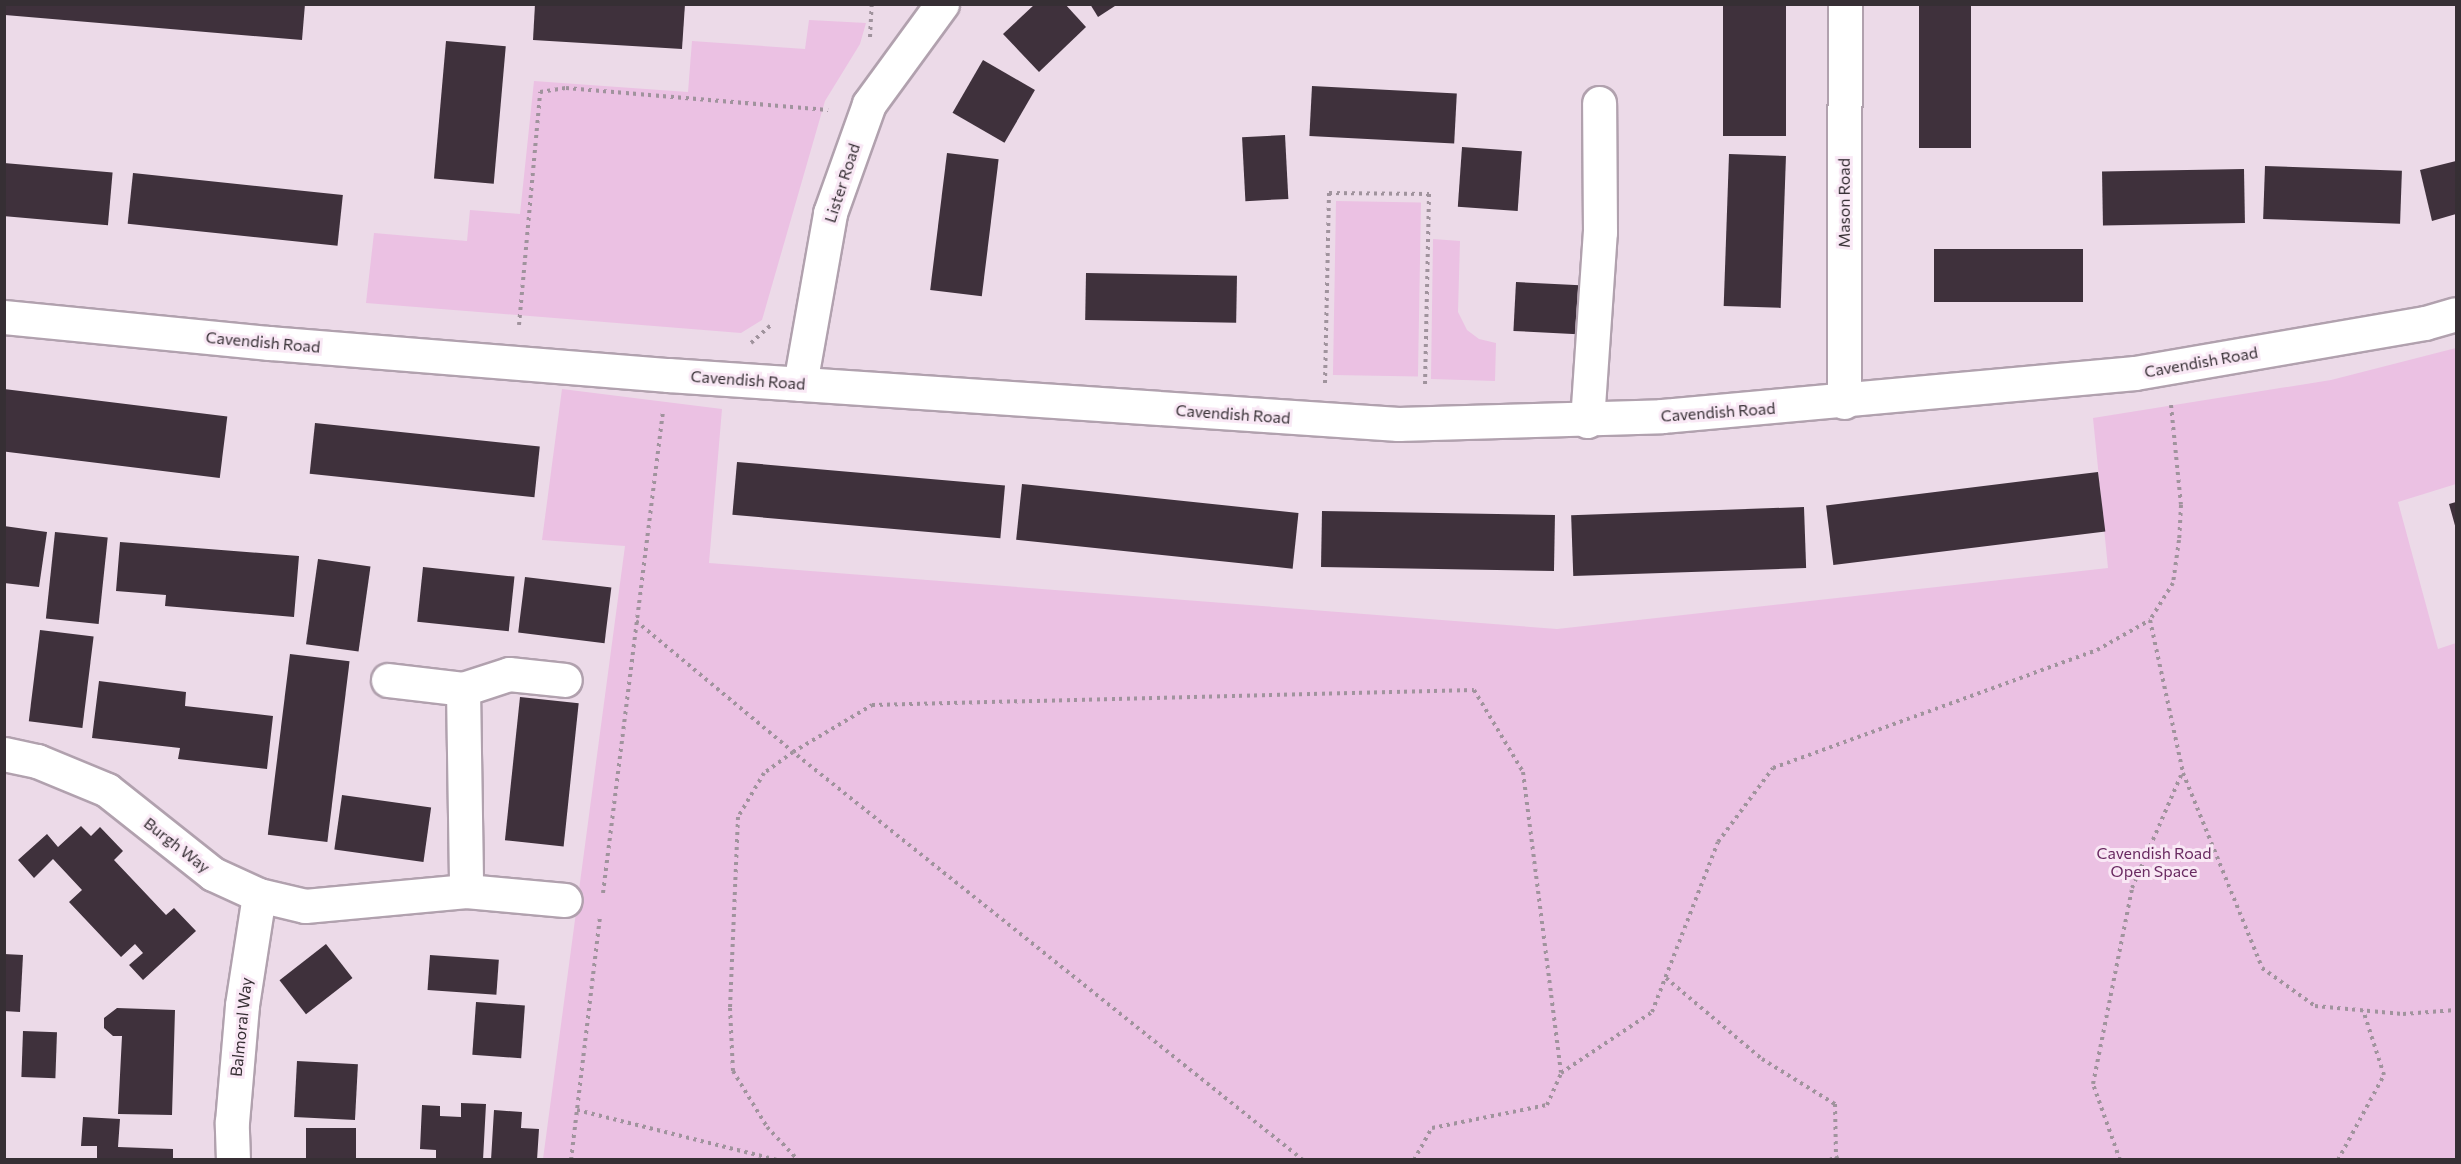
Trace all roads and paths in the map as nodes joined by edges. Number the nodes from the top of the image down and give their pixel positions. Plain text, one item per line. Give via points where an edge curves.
1 (872, 4) edge
2 (942, 4) edge
3 (1845, 4) edge
4 (871, 45) dead end
5 (1599, 103) dead end
6 (835, 112) dead end
7 (2457, 314) edge
8 (4, 317) edge
9 (776, 319) dead end
10 (740, 349) dead end
11 (516, 363) junction
12 (2168, 368) junction
13 (800, 384) junction
14 (1844, 402) junction
15 (664, 403) dead end
16 (1325, 420) junction
17 (1587, 421) junction
18 (1425, 423) junction
19 (2150, 620) junction
20 (636, 621) junction
21 (388, 680) dead end
22 (565, 680) dead end
23 (463, 689) junction
24 (793, 752) junction
25 (4, 754) edge
26 (2183, 773) junction
27 (466, 891) junction
28 (259, 895) junction
29 (565, 900) dead end
30 (602, 900) dead end
31 (601, 912) dead end
32 (1666, 978) junction
33 (2363, 1010) junction
34 (2457, 1010) edge
35 (1561, 1073) junction
36 (577, 1110) junction
37 (1837, 1158) edge
38 (233, 1160) edge
39 (571, 1160) edge
40 (778, 1160) edge
41 (798, 1160) edge
42 (1303, 1160) edge
43 (1414, 1160) edge
44 (1830, 1160) edge
45 (2120, 1160) edge
46 (2338, 1160) edge

1 - 4 path
2 - 13 street, Lister Road via 869,104 830,213
3 - 14 street, Mason Road
5 - 17 street via 1600,232
6 - 11 path via 819,107 566,88 540,92
7 - 12 street, Cavendish Road
8 - 11 street, Cavendish Road
9 - 10 path via 760,337
11 - 13 street, Cavendish Road
12 - 14 street, Cavendish Road
12 - 19 path via 2181,505 2179,540 2173,583
13 - 16 street, Cavendish Road
14 - 17 street, Cavendish Road
15 - 20 path
16 - 18 street, Cavendish Road
16 - 18 path via 1329,193 1429,194
17 - 18 street, Cavendish Road
19 - 26 path
19 - 32 path via 2097,650 1773,768 1718,842
20 - 24 path
20 - 30 path
21 - 23 street
22 - 23 street via 509,674
23 - 27 street
24 - 35 path via 872,705 1474,690 1523,772
24 - 41 path via 764,773 738,817 730,1008 734,1071 767,1127
24 - 42 path
25 - 28 street, Burgh Way via 38,761 106,789 213,874
26 - 33 path via 2262,968 2315,1006
26 - 45 path via 2132,888 2093,1084
27 - 28 street, Burgh Way via 305,906
27 - 29 street, Burgh Way
28 - 38 street, Balmoral Way via 242,1005 232,1122
31 - 36 path
32 - 35 path via 1652,1012
32 - 37 path via 1762,1059 1835,1104
33 - 34 path via 2403,1014
33 - 46 path via 2384,1075
35 - 43 path via 1547,1105 1432,1128
36 - 39 path
36 - 40 path
37 - 44 path

